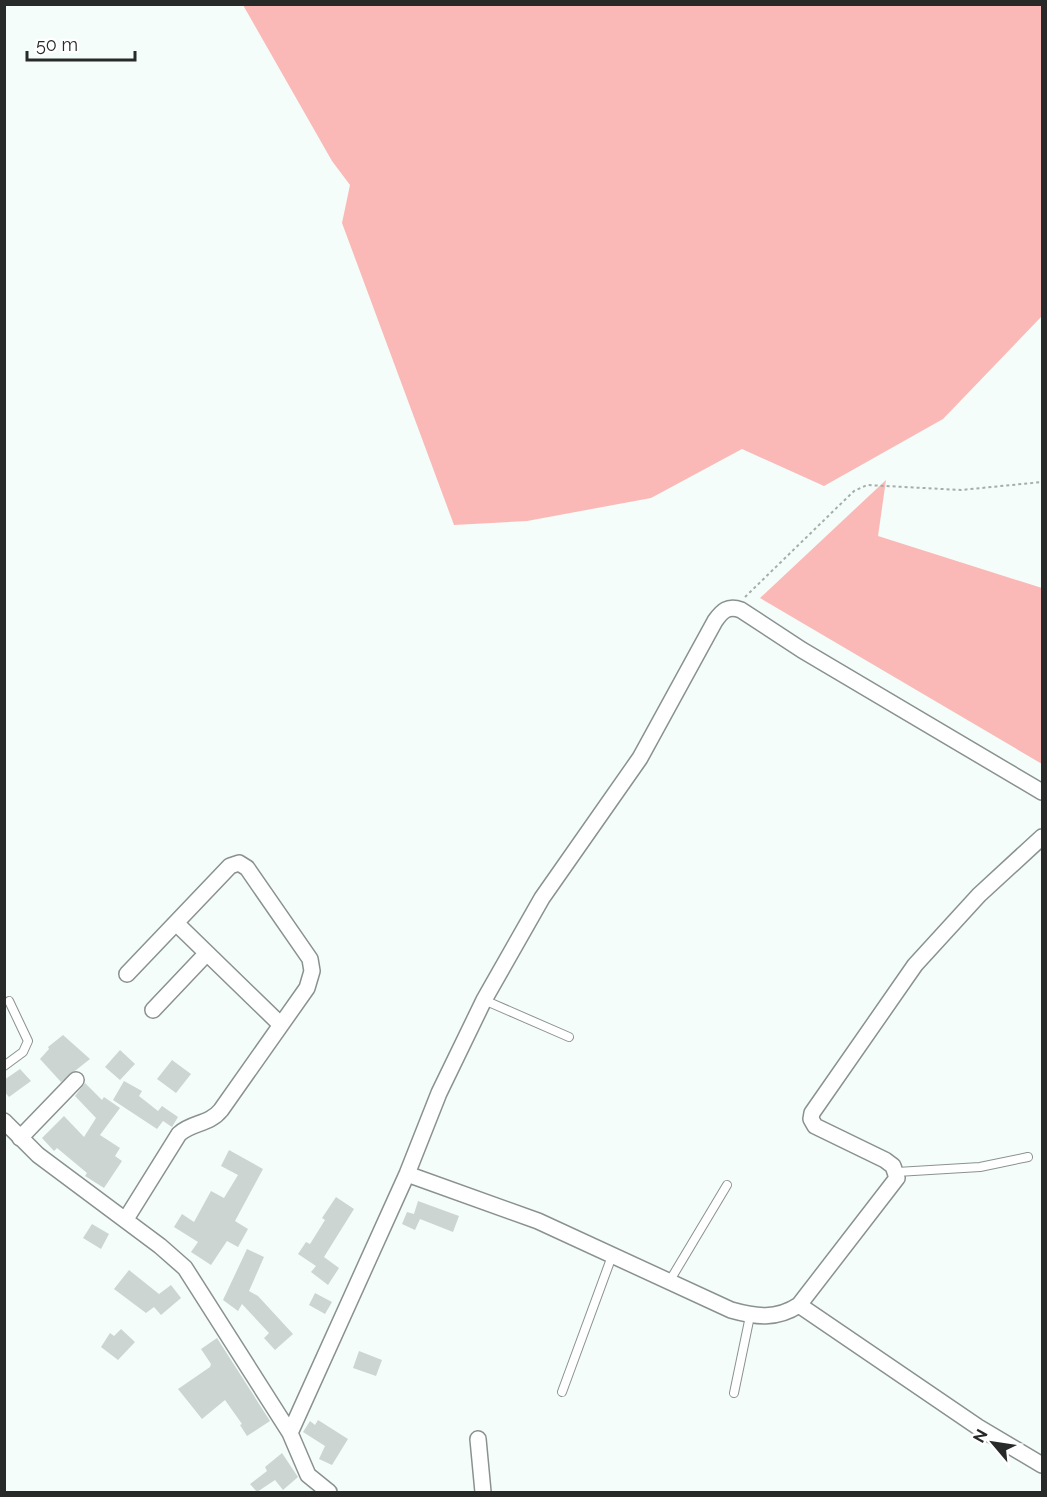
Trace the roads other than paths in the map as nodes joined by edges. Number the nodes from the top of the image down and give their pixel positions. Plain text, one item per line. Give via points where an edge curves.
1 (1042, 792) edge
2 (1042, 837) edge
3 (176, 923) junction
4 (207, 953) junction
5 (127, 974) dead end
6 (484, 1000) junction
7 (9, 1001) dead end
8 (153, 1011) dead end
9 (280, 1024) junction
10 (569, 1037) dead end
11 (4, 1066) edge
12 (76, 1080) dead end
13 (4, 1120) edge
14 (20, 1138) junction
15 (1028, 1157) dead end
16 (897, 1172) junction
17 (406, 1174) junction
18 (727, 1185) dead end
19 (126, 1219) junction
20 (612, 1256) junction
21 (669, 1283) junction
22 (799, 1305) junction
23 (750, 1316) junction
24 (562, 1392) dead end
25 (734, 1393) dead end
26 (290, 1433) junction
27 (478, 1439) dead end
28 (1042, 1465) edge
29 (329, 1492) edge
30 (483, 1492) edge

1 - 6 street via 735,608 724,611 640,758 542,898
2 - 16 street via 979,895 915,965 812,1113 810,1119 815,1126 885,1160
3 - 4 street
3 - 5 street
3 - 9 street via 230,867 239,863 247,868 312,964 310,983
4 - 8 street
4 - 9 street
6 - 10 lane
6 - 17 street via 439,1093
7 - 11 lane via 28,1041 19,1057
9 - 19 street via 216,1116 190,1125 179,1134
12 - 14 street
13 - 14 street
14 - 19 street
15 - 16 lane via 980,1167
16 - 22 street via 894,1185
17 - 20 street via 538,1221
17 - 26 street
18 - 21 lane
19 - 26 street via 185,1268
20 - 21 street
20 - 24 lane
21 - 23 street
22 - 23 street via 778,1316
22 - 28 street via 978,1427
23 - 25 lane
26 - 29 street via 309,1475
27 - 30 street

